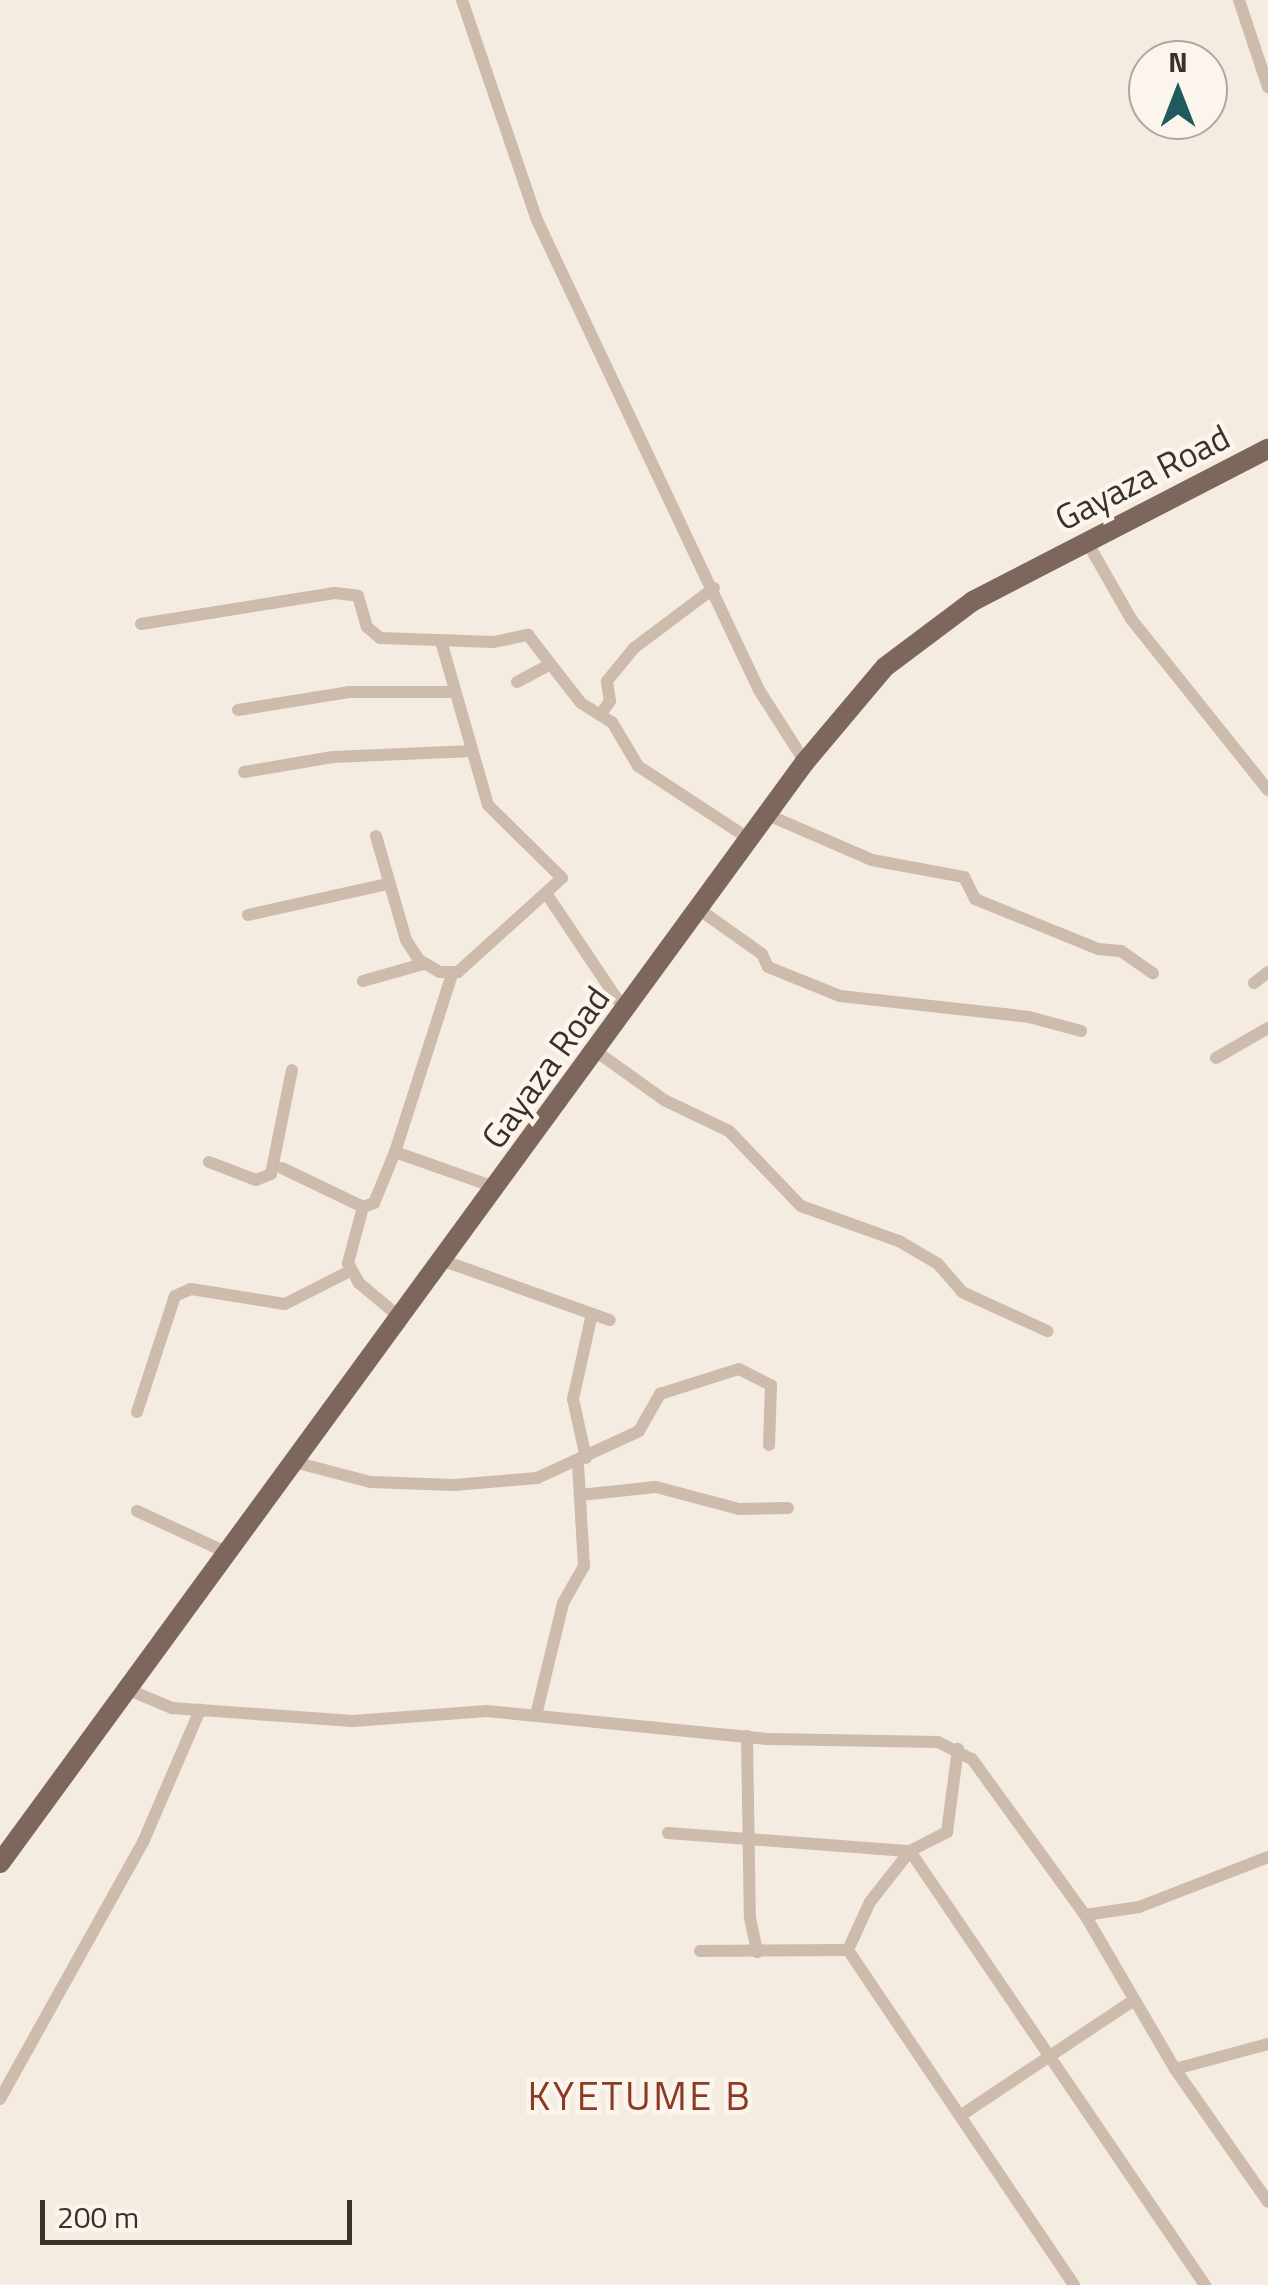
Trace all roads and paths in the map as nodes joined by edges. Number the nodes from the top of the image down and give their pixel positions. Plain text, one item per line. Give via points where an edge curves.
1 (462, 0) edge
2 (1239, 0) edge
3 (1268, 88) edge
4 (1268, 450) edge
5 (1086, 540) junction
6 (714, 588) junction
7 (141, 624) dead end
8 (441, 641) junction
9 (549, 666) junction
10 (517, 682) dead end
11 (455, 692) junction
12 (238, 710) dead end
13 (600, 715) junction
14 (472, 751) junction
15 (804, 762) junction
16 (244, 772) dead end
17 (1268, 790) edge
18 (768, 815) junction
19 (376, 836) dead end
20 (752, 840) junction
21 (388, 884) junction
22 (548, 896) junction
23 (700, 910) junction
24 (248, 915) dead end
25 (423, 964) junction
26 (1268, 972) edge
27 (1153, 973) dead end
28 (452, 974) junction
29 (363, 981) dead end
30 (1254, 983) dead end
31 (625, 1011) junction
32 (1268, 1028) edge
33 (1081, 1030) dead end
34 (598, 1052) junction
35 (1216, 1058) dead end
36 (292, 1070) dead end
37 (395, 1152) junction
38 (209, 1162) dead end
39 (282, 1168) dead end
40 (486, 1184) dead end
41 (363, 1207) junction
42 (444, 1261) junction
43 (350, 1271) junction
44 (592, 1314) junction
45 (401, 1318) junction
46 (610, 1320) dead end
47 (1047, 1331) dead end
48 (136, 1412) dead end
49 (769, 1446) dead end
50 (582, 1461) junction
51 (294, 1462) junction
52 (580, 1495) junction
53 (788, 1508) dead end
54 (137, 1511) dead end
55 (228, 1553) junction
56 (129, 1690) junction
57 (200, 1710) junction
58 (536, 1714) junction
59 (746, 1736) junction
60 (958, 1749) junction
61 (668, 1832) dead end
62 (748, 1842) junction
63 (910, 1851) junction
64 (1268, 1857) edge
65 (0, 1863) edge
66 (1086, 1915) junction
67 (848, 1950) junction
68 (700, 1952) dead end
69 (757, 1952) junction
70 (1131, 2002) junction
71 (1268, 2044) edge
72 (1053, 2056) junction
73 (1176, 2068) junction
74 (0, 2099) edge
75 (964, 2114) junction
76 (1268, 2202) edge
77 (1074, 2285) edge
78 (1206, 2285) edge

1 - 6 street via 537,220
2 - 3 street
4 - 5 main road, Gayaza Road
5 - 15 main road, Gayaza Road via 926,633 886,668
5 - 17 street via 1131,619
6 - 13 street via 634,648 607,681 610,701
6 - 15 street via 768,707
7 - 8 street via 355,594 373,634
8 - 9 street via 494,642 528,634
8 - 11 street
9 - 10 street
9 - 13 street
11 - 12 street via 348,692
11 - 14 street
13 - 20 street via 612,722 638,766
14 - 16 street via 333,758
14 - 22 street via 488,806 561,873
15 - 18 main road, Gayaza Road
18 - 20 main road, Gayaza Road
18 - 27 street via 839,850 964,877 975,899 1098,948 1121,950
19 - 21 street
20 - 23 main road, Gayaza Road
21 - 24 street
21 - 25 street via 406,940
22 - 28 street
22 - 31 street
23 - 31 main road, Gayaza Road
23 - 33 street via 762,954 768,967 840,996 1029,1016
25 - 28 street
25 - 29 street
26 - 30 street
28 - 37 street
31 - 34 main road, Gayaza Road
32 - 35 street
34 - 42 main road, Gayaza Road
34 - 47 street via 664,1100 728,1131 801,1206 899,1241 938,1264 962,1292
36 - 38 street via 271,1174 256,1180
37 - 40 street
37 - 41 street via 374,1203
39 - 41 street
41 - 43 street
42 - 44 street
42 - 45 main road, Gayaza Road
43 - 45 street
43 - 48 street via 285,1304 191,1289 176,1296
44 - 46 street
44 - 50 street via 573,1399
45 - 51 main road, Gayaza Road
49 - 50 street via 771,1385 739,1369 660,1394 645,1426
50 - 51 street via 518,1482 454,1485 360,1482
50 - 52 street
51 - 55 main road, Gayaza Road
52 - 53 street via 656,1486 739,1509
52 - 58 street via 583,1571 563,1603
54 - 55 street
55 - 56 main road, Gayaza Road
56 - 57 street via 172,1708
56 - 65 main road, Gayaza Road
57 - 58 street via 363,1721 446,1712
57 - 74 street via 144,1840
58 - 59 street
59 - 60 street via 938,1742
59 - 62 street
60 - 63 street via 947,1832
60 - 66 street
61 - 62 street
62 - 63 street
62 - 69 street
63 - 67 street via 870,1902
63 - 72 street
64 - 66 street via 1122,1912
66 - 70 street
67 - 69 street
67 - 75 street
68 - 69 street
70 - 72 street
70 - 73 street
71 - 73 street
72 - 75 street
72 - 78 street via 1109,2151
73 - 76 street
75 - 77 street

